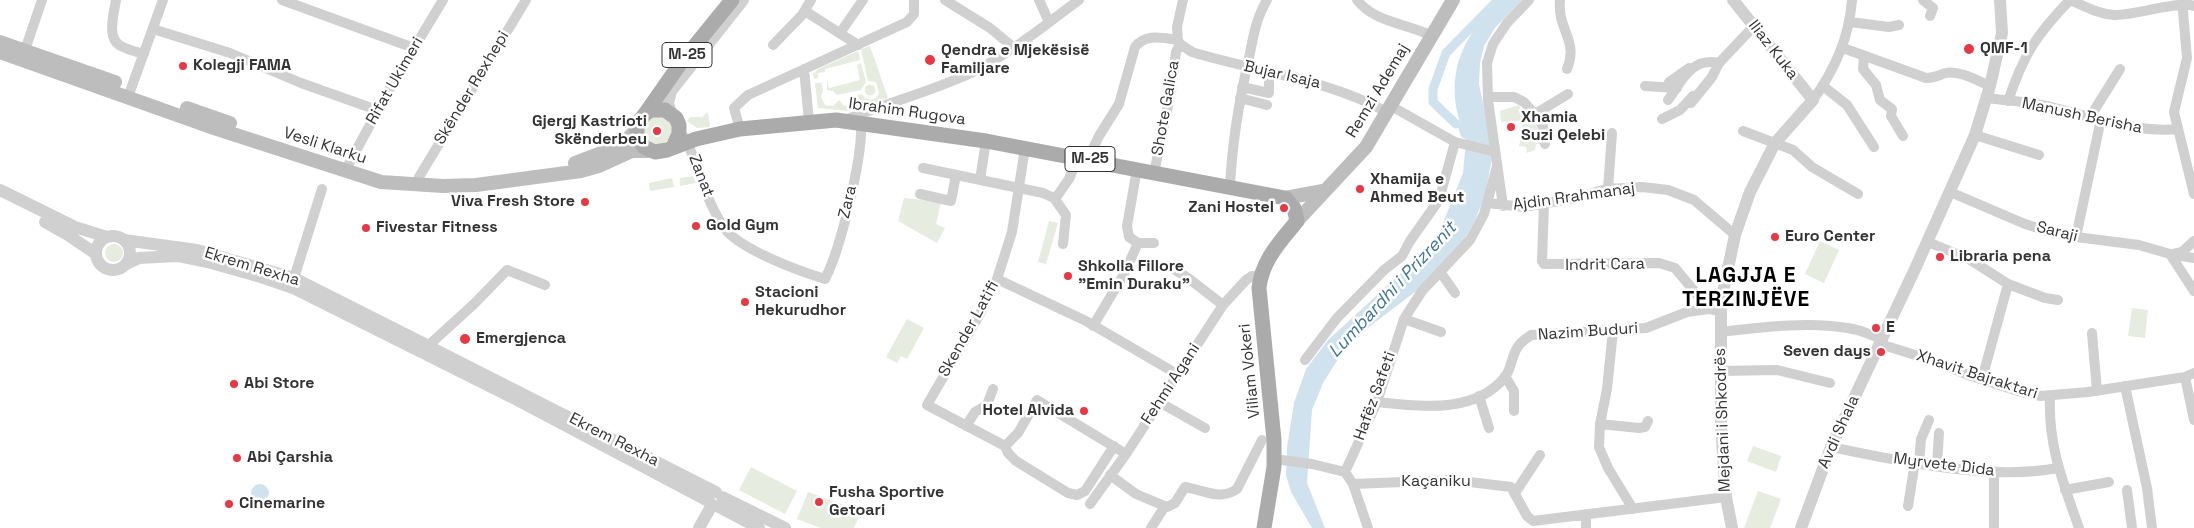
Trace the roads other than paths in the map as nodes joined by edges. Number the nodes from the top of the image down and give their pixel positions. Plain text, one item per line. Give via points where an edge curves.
1 (42, 0) edge
2 (116, 0) edge
3 (163, 0) edge
4 (282, 0) edge
5 (443, 0) edge
6 (526, 0) edge
7 (732, 0) edge
8 (743, 0) edge
9 (810, 0) edge
10 (863, 0) edge
11 (945, 0) edge
12 (1039, 0) edge
13 (1079, 0) edge
14 (1183, 0) edge
15 (1267, 0) edge
16 (1357, 0) edge
17 (1453, 0) edge
18 (1529, 0) edge
19 (1560, 0) edge
20 (1733, 0) edge
21 (1852, 0) edge
22 (1922, 0) edge
23 (2000, 0) edge
24 (2070, 0) edge
25 (915, 2) edge
26 (2187, 3) edge
27 (805, 10) junction
28 (1930, 16) dead end
29 (1049, 22) junction
30 (1850, 22) junction
31 (1755, 25) junction
32 (1899, 25) dead end
33 (154, 29) junction
34 (840, 33) junction
35 (1432, 36) junction
36 (0, 42) edge
37 (1179, 42) junction
38 (773, 45) dead end
39 (858, 45) junction
40 (1013, 47) junction
41 (414, 48) junction
42 (1842, 48) junction
43 (25, 50) junction
44 (0, 52) edge
45 (144, 54) junction
46 (1864, 56) junction
47 (1719, 62) junction
48 (1247, 67) junction
49 (2120, 68) dead end
50 (804, 69) junction
51 (1567, 69) dead end
52 (1269, 80) dead end
53 (1673, 85) junction
54 (1645, 86) dead end
55 (1823, 86) junction
56 (1242, 87) junction
57 (130, 92) junction
58 (1988, 92) junction
59 (1568, 94) dead end
60 (1240, 98) junction
61 (1488, 100) junction
62 (1668, 100) dead end
63 (1813, 100) junction
64 (2008, 100) junction
65 (1267, 105) dead end
66 (1389, 109) junction
67 (377, 110) junction
68 (671, 113) junction
69 (645, 114) junction
70 (1535, 114) junction
71 (2096, 118) junction
72 (1662, 119) dead end
73 (844, 120) junction
74 (809, 121) junction
75 (860, 123) junction
76 (2178, 129) junction
77 (636, 130) junction
78 (740, 130) junction
79 (1743, 131) dead end
80 (1612, 133) dead end
81 (1975, 135) junction
82 (1903, 136) dead end
83 (680, 140) junction
84 (986, 141) junction
85 (1458, 143) junction
86 (1775, 143) junction
87 (1545, 144) dead end
88 (1874, 147) dead end
89 (1025, 148) junction
90 (649, 151) junction
91 (1491, 151) junction
92 (2039, 155) dead end
93 (1083, 158) junction
94 (1497, 166) junction
95 (346, 167) junction
96 (923, 168) dead end
97 (1138, 169) junction
98 (1154, 173) junction
99 (956, 175) junction
100 (419, 177) junction
101 (980, 180) junction
102 (1230, 187) junction
103 (1019, 188) junction
104 (322, 189) dead end
105 (1608, 189) junction
106 (0, 190) edge
107 (1323, 191) junction
108 (1950, 192) junction
109 (920, 194) dead end
110 (1858, 194) dead end
111 (2194, 194) edge
112 (1285, 198) junction
113 (0, 200) edge
114 (1055, 200) junction
115 (1488, 204) junction
116 (1544, 204) junction
117 (1503, 206) junction
118 (1297, 221) junction
119 (1734, 235) junction
120 (107, 237) junction
121 (2076, 237) junction
122 (124, 240) junction
123 (2194, 240) edge
124 (1928, 242) junction
125 (1138, 243) junction
126 (1154, 243) dead end
127 (1063, 244) dead end
128 (96, 254) junction
129 (2170, 254) junction
130 (2194, 258) edge
131 (126, 264) junction
132 (1169, 266) dead end
133 (1441, 273) junction
134 (1260, 276) junction
135 (294, 278) junction
136 (825, 279) joint
137 (997, 279) junction
138 (2008, 284) junction
139 (545, 285) dead end
140 (2194, 291) edge
141 (1455, 293) dead end
142 (2058, 300) dead end
143 (1223, 305) junction
144 (1715, 310) junction
145 (1404, 319) junction
146 (1093, 326) junction
147 (1613, 331) junction
148 (1441, 332) dead end
149 (1720, 332) junction
150 (2092, 333) dead end
151 (1881, 341) junction
152 (428, 349) junction
153 (1306, 360) dead end
154 (1721, 371) junction
155 (1177, 374) junction
156 (2190, 375) edge
157 (1505, 376) junction
158 (1982, 380) junction
159 (1830, 383) dead end
160 (2125, 386) junction
161 (993, 389) dead end
162 (2097, 390) junction
163 (1479, 396) junction
164 (2050, 397) junction
165 (1159, 402) junction
166 (1377, 402) junction
167 (1514, 411) dead end
168 (1648, 420) dead end
169 (1930, 420) dead end
170 (2194, 420) edge
171 (1600, 424) junction
172 (966, 426) junction
173 (1205, 428) dead end
174 (1489, 428) dead end
175 (1939, 433) dead end
176 (1262, 440) dead end
177 (1005, 446) junction
178 (1114, 446) junction
179 (1831, 446) junction
180 (1126, 454) junction
181 (1540, 455) dead end
182 (1278, 459) junction
183 (1917, 463) junction
184 (1937, 465) junction
185 (2058, 468) junction
186 (1345, 472) junction
187 (1994, 472) junction
188 (1110, 476) junction
189 (2109, 482) dead end
190 (1353, 484) junction
191 (2065, 490) junction
192 (2127, 490) dead end
193 (1515, 493) junction
194 (1726, 497) junction
195 (715, 500) junction
196 (1090, 504) dead end
197 (1165, 506) junction
198 (1908, 506) dead end
199 (1632, 510) junction
200 (1586, 515) junction
201 (1994, 527) dead end
202 (699, 528) edge
203 (759, 528) edge
204 (785, 528) edge
205 (1151, 528) edge
206 (1264, 528) edge
207 (1368, 528) edge
208 (1586, 528) edge
209 (1732, 528) edge
210 (1801, 528) edge
211 (2079, 528) edge
212 (2132, 528) edge
213 (2152, 528) edge

1 - 43 street
2 - 45 street via 114,40 119,46
3 - 33 street
4 - 41 street
5 - 41 street, Rifat Ukimeri
6 - 100 street, Skënder Rexhepi
7 - 69 main road, M-25
8 - 68 street via 672,91 668,103
9 - 27 street
10 - 34 street
11 - 40 street via 990,28
12 - 29 street
13 - 29 street
14 - 37 street, Shote Galica via 1177,27
15 - 48 street via 1255,28
16 - 35 street via 1374,15
17 - 35 main road, Remzi Ademaj
18 - 61 street via 1507,23 1490,50
19 - 51 street via 1561,21 1572,49
20 - 31 street, Iliaz Kuka
21 - 30 street
22 - 28 street via 1934,8
23 - 58 street, Avdi Shala via 2002,33
24 - 26 street via 2092,10 2116,15
24 - 64 street via 2025,56
25 - 39 street via 914,14 907,22
26 - 76 street via 2187,58 2174,112
27 - 34 street
27 - 38 street
29 - 40 street
30 - 32 street via 1890,27
30 - 42 street
31 - 47 street
31 - 63 street, Iliaz Kuka
33 - 45 street
33 - 67 street via 230,53 300,83
34 - 39 street
35 - 66 main road, Remzi Ademaj
36 - 43 main road, Vesli Klarku
37 - 48 street, Bujar Isaja via 1192,52
37 - 93 street via 1148,37 1135,47 1119,104
37 - 98 street, Shote Galica
39 - 50 street
40 - 73 street via 950,82
41 - 67 street, Rifat Ukimeri
42 - 46 street, Manush Berisha
42 - 55 street
43 - 57 main road, Vesli Klarku
44 - 57 main road, Vesli Klarku
45 - 57 street
46 - 58 street, Manush Berisha via 1926,78 1946,73 1972,78
46 - 82 street via 1863,69 1876,85 1880,100 1892,109 1891,116
47 - 53 street via 1691,68
47 - 72 street via 1693,100 1690,97 1680,110
48 - 56 street
48 - 66 street, Bujar Isaja via 1328,86
49 - 71 street
50 - 74 street
50 - 78 street via 748,95 736,105
52 - 56 street via 1269,93
53 - 54 street
53 - 62 street
55 - 63 street
55 - 88 street via 1847,105
56 - 60 street
57 - 95 main road, Vesli Klarku
58 - 64 street, Manush Berisha
58 - 81 street, Avdi Shala
59 - 70 street
60 - 65 street
60 - 102 street via 1233,132
61 - 70 street via 1518,97
61 - 91 street
63 - 86 street, Mejdani i Shkodrës
64 - 71 street, Manush Berisha
66 - 85 street, Bujar Isaja
66 - 107 main road, Remzi Ademaj via 1359,156
67 - 95 street, Rifat Ukimeri
68 - 69 main road via 658,109
68 - 83 main road via 676,118
69 - 77 main road, M-25
70 - 87 street via 1543,126
71 - 76 street, Manush Berisha via 2136,129
71 - 121 street
73 - 74 main road, Ibrahim Rugova / M-25
73 - 75 main road, Ibrahim Rugova / M-25
74 - 78 main road, Ibrahim Rugova / M-25
75 - 84 main road, Ibrahim Rugova / M-25
75 - 136 street, Zara via 862,137 852,186 840,239
76 - 111 street
77 - 90 main road via 640,142
77 - 100 main road, Vesli Klarku via 622,145 577,163 472,177
78 - 83 main road, Ibrahim Rugova / M-25
79 - 86 street
80 - 105 street
81 - 92 street
81 - 108 street, Avdi Shala
83 - 90 main road, M-25 via 661,152
83 - 136 street, Zanat via 727,232 802,272
84 - 89 main road, Ibrahim Rugova / M-25
84 - 101 street
85 - 91 street, Bujar Isaja
85 - 153 street via 1438,200 1402,256 1337,318
86 - 110 street via 1793,150 1812,167
86 - 119 street, Mejdani i Shkodrës via 1750,192
89 - 93 main road, Ibrahim Rugova / M-25
89 - 103 street, Skender Latifi
90 - 95 main road, Vesli Klarku via 632,151 581,171 476,186 381,182
91 - 94 street
93 - 97 main road, Ibrahim Rugova / M-25
93 - 114 street
94 - 115 street, Hafëz Safeti
94 - 117 street
95 - 100 main road, Vesli Klarku
96 - 99 street
97 - 98 main road, Ibrahim Rugova / M-25
97 - 125 street via 1127,226 1129,237
98 - 102 main road, Ibrahim Rugova / M-25
99 - 101 street
99 - 109 street via 951,201
101 - 103 street
102 - 112 main road, Ibrahim Rugova / M-25
103 - 114 street via 1043,193
103 - 137 street, Skender Latifi via 1012,232
104 - 135 street
105 - 116 street, Ajdin Rrahmanaj
105 - 119 street, Ajdin Rrahmanaj via 1642,187 1688,196
106 - 120 street, Ekrem Rexha via 75,227
107 - 112 main road, Ibrahim Rugova
107 - 118 main road, Viliam Vokeri
108 - 121 street, Saraji via 2024,224
108 - 124 street, Avdi Shala
112 - 118 main road via 1294,208
113 - 128 street, Ekrem Rexha via 68,235
114 - 127 street via 1066,215
115 - 117 street, Ajdin Rrahmanaj
115 - 133 street, Hafëz Safeti via 1470,240
116 - 117 street, Ajdin Rrahmanaj
116 - 144 street, Indrit Cara via 1544,264 1659,264 1675,268
118 - 134 main road, Viliam Vokeri via 1268,258
119 - 144 street, Mejdani i Shkodrës
120 - 122 street, Ekrem Rexha via 116,236
120 - 128 street via 99,244
121 - 129 street, Saraji via 2139,245
122 - 131 street via 130,254
122 - 135 street, Ekrem Rexha via 197,250
123 - 129 street via 2182,252
124 - 138 street via 1969,259
124 - 151 street, Avdi Shala
125 - 126 street
125 - 146 street
128 - 131 street, Ekrem Rexha via 100,264 110,270
129 - 130 street, Saraji
129 - 140 street
131 - 152 street, Ekrem Rexha via 144,257 178,256 261,277 293,288
132 - 143 street
133 - 141 street
133 - 145 street, Hafëz Safeti via 1422,291
134 - 143 street, Fehmi Agani via 1246,280
134 - 182 main road, Viliam Vokeri via 1262,322
135 - 152 street, Ekrem Rexha
137 - 146 street
137 - 172 street, Skender Latifi via 928,405
138 - 142 street
138 - 158 street
139 - 152 street via 507,270
143 - 155 street, Fehmi Agani
144 - 147 street, Nazim Buduri via 1686,312 1646,328
144 - 149 street, Mejdani i Shkodrës
145 - 148 street
145 - 166 street, Hafëz Safeti
146 - 155 street
147 - 157 street, Nazim Buduri via 1531,335 1518,346
147 - 171 street
149 - 151 street, Xhavit Bajraktari via 1822,326 1855,330
149 - 154 street, Mejdani i Shkodrës
150 - 162 street
151 - 158 street, Xhavit Bajraktari
151 - 179 street, Avdi Shala
152 - 195 street, Ekrem Rexha
154 - 159 street via 1777,370
154 - 194 street, Mejdani i Shkodrës
155 - 165 street, Fehmi Agani
156 - 160 street, Xhavit Bajraktari
156 - 170 street
157 - 163 street, Nazim Buduri
157 - 167 street via 1514,391
158 - 164 street, Xhavit Bajraktari
160 - 162 street, Xhavit Bajraktari
160 - 213 street via 2147,488
161 - 172 street via 987,405 975,412
162 - 164 street, Xhavit Bajraktari
163 - 166 street, Nazim Buduri via 1459,404 1427,406
163 - 174 street
164 - 185 street via 2050,428
165 - 173 street
165 - 180 street, Fehmi Agani
166 - 186 street, Hafëz Safeti
168 - 171 street via 1639,428
169 - 183 street via 1921,439
171 - 199 street via 1601,454
172 - 177 street, Skender Latifi
175 - 184 street
176 - 197 street via 1237,489 1230,494 1220,496 1185,487 1175,503
177 - 178 street via 1018,433 1037,400
177 - 178 street, Skender Latifi via 1016,460 1068,493 1077,495 1085,491
178 - 180 street
179 - 183 street, Myrvete Dida
179 - 210 street, Avdi Shala
180 - 188 street, Fehmi Agani
181 - 193 street
182 - 186 street
182 - 206 main road, Viliam Vokeri
183 - 184 street, Myrvete Dida
183 - 198 street
184 - 187 street, Myrvete Dida
185 - 187 street, Myrvete Dida
185 - 191 street
186 - 190 street
187 - 201 street
188 - 196 street, Fehmi Agani
188 - 197 street via 1136,494
189 - 191 street
190 - 193 street, Kaçaniku via 1453,480 1511,487
190 - 207 street
191 - 211 street
192 - 212 street
193 - 200 street via 1527,516 1534,521
194 - 199 street
194 - 209 street, Mejdani i Shkodrës
195 - 202 street
195 - 203 street, Ekrem Rexha
195 - 204 street, Ekrem Rexha
197 - 205 street
199 - 200 street
200 - 208 street

